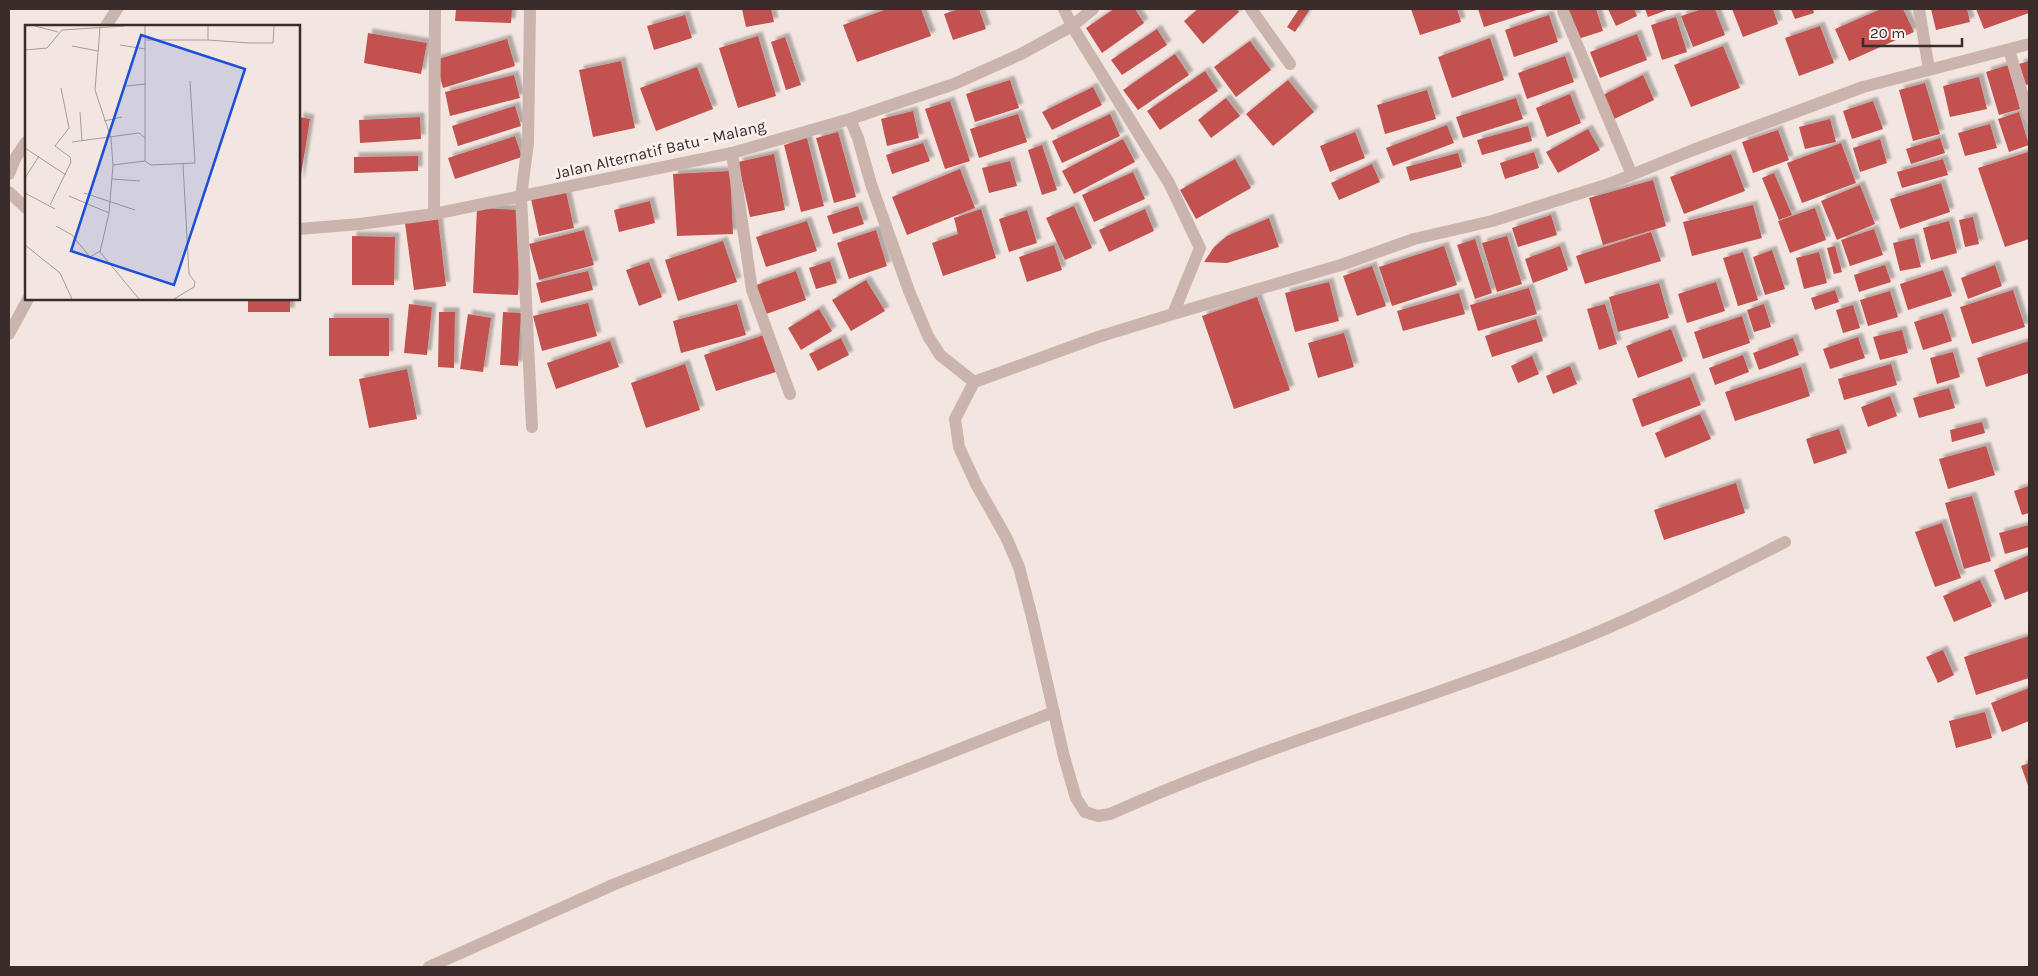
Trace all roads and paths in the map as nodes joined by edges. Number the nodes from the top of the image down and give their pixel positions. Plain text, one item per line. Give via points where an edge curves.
1 (117, 9) edge
2 (435, 9) edge
3 (530, 9) edge
4 (1064, 9) edge
5 (1093, 9) edge
6 (1251, 9) edge
7 (1918, 9) edge
8 (1563, 11) dead end
9 (107, 25) edge
10 (1072, 26) junction
11 (2029, 44) edge
12 (2010, 50) junction
13 (1290, 64) dead end
14 (1929, 70) junction
15 (2029, 116) edge
16 (850, 119) junction
17 (25, 144) edge
18 (732, 153) junction
19 (9, 174) edge
20 (1632, 175) junction
21 (9, 192) edge
22 (521, 197) junction
23 (25, 207) edge
24 (434, 214) junction
25 (300, 229) edge
26 (27, 300) edge
27 (1173, 314) junction
28 (9, 334) edge
29 (974, 382) junction
30 (790, 394) dead end
31 (532, 427) dead end
32 (1785, 542) dead end
33 (1054, 712) junction
34 (428, 967) edge

1 - 9 street
2 - 24 street
3 - 22 street via 528,143
4 - 10 street
5 - 10 street, Jalan Alternatif Batu - Malang
6 - 13 street
7 - 14 street
8 - 20 street
10 - 16 street, Jalan Alternatif Batu - Malang via 1021,54 954,84
10 - 27 street via 1169,183 1200,248
11 - 12 street
12 - 14 street
12 - 15 street
14 - 20 street via 1863,87
16 - 18 street, Jalan Alternatif Batu - Malang
16 - 29 street via 909,291 928,336 940,356
17 - 19 street
18 - 22 street, Jalan Alternatif Batu - Malang
18 - 30 street via 752,290
20 - 27 street via 1492,221 1414,239 1340,266
21 - 23 street
22 - 24 street, Jalan Alternatif Batu - Malang
22 - 31 street
24 - 25 street, Jalan Alternatif Batu - Malang
26 - 28 street
27 - 29 street
29 - 33 street via 955,419 959,447 1019,567
32 - 33 street via 1667,601 1558,649 1236,762 1110,814 1098,816 1086,812 1076,798
33 - 34 street via 615,884

